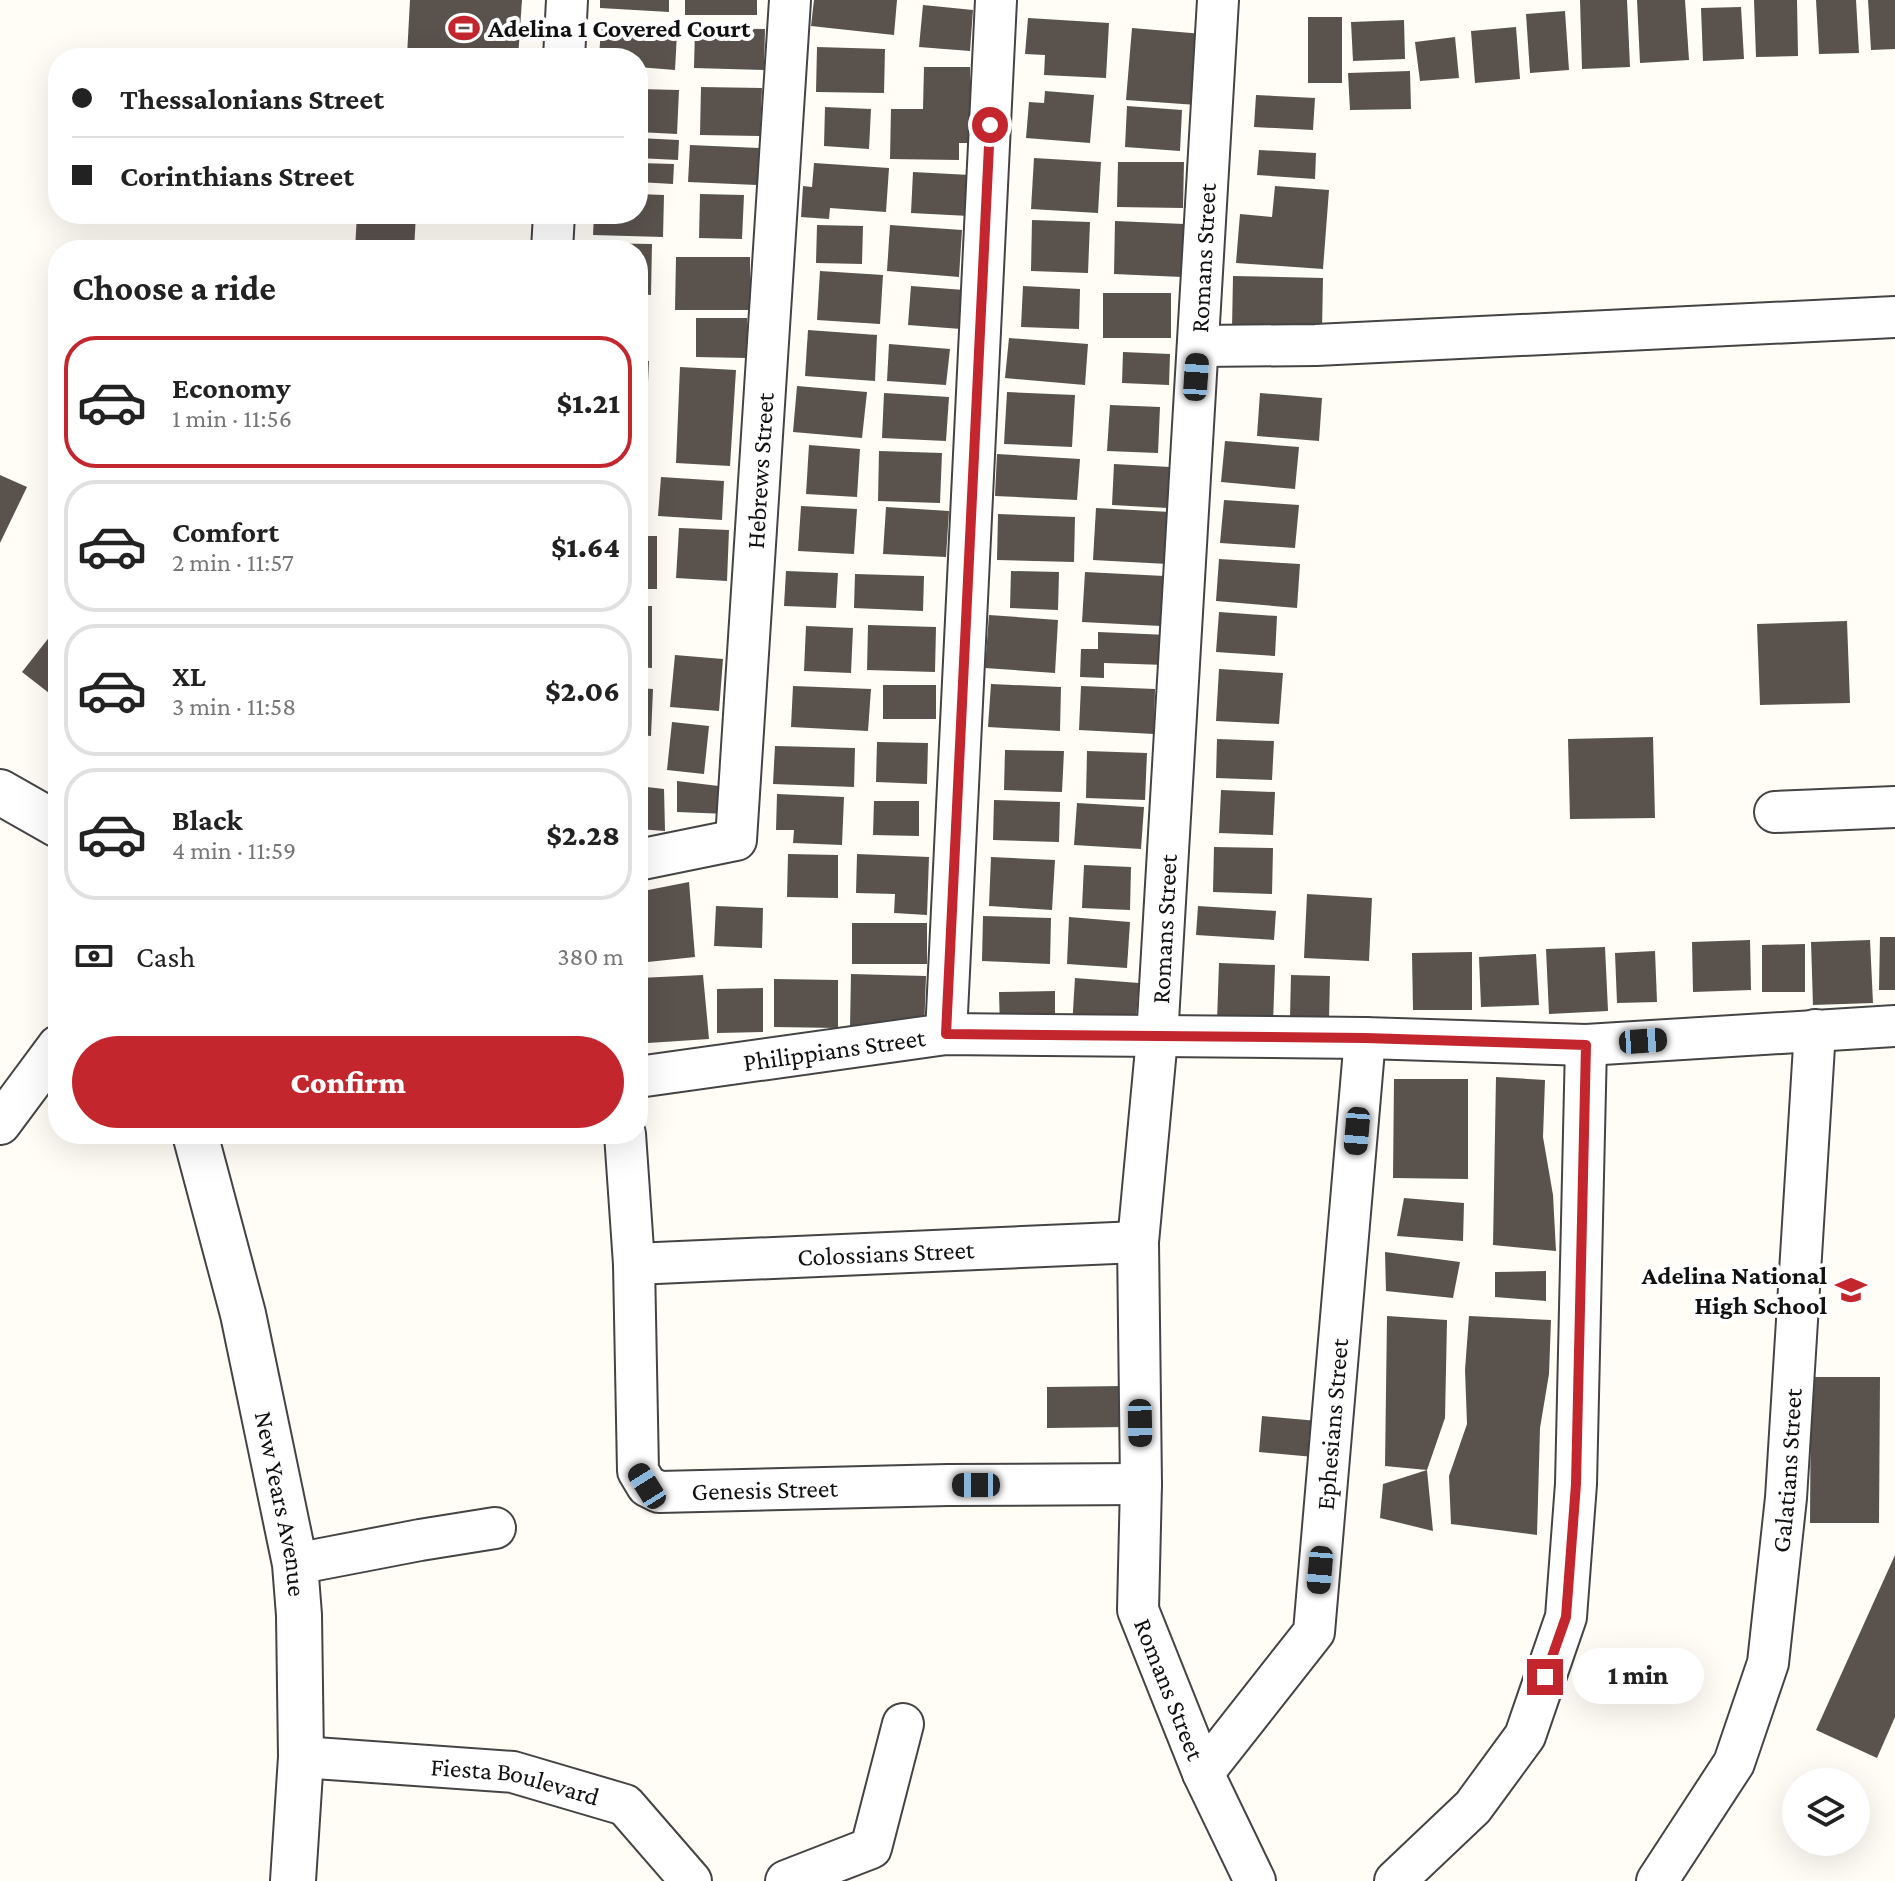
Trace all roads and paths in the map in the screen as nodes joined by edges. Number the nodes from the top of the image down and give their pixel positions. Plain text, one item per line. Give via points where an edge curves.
1 (567, 0) edge
2 (790, 0) edge
3 (996, 0) edge
4 (1218, 0) edge
5 (565, 48) edge
6 (1895, 317) edge
7 (1198, 346) junction
8 (0, 792) edge
9 (1895, 807) edge
10 (1775, 812) dead end
11 (48, 819) edge
12 (648, 858) edge
13 (1895, 1026) edge
14 (1815, 1030) junction
15 (946, 1034) junction
16 (1157, 1038) junction
17 (1365, 1038) junction
18 (1586, 1045) junction
19 (48, 1059) edge
20 (648, 1076) edge
21 (0, 1124) edge
22 (198, 1144) edge
23 (626, 1144) edge
24 (1138, 1242) junction
25 (634, 1264) junction
26 (1141, 1484) junction
27 (495, 1528) dead end
28 (295, 1564) junction
29 (903, 1724) dead end
30 (301, 1757) junction
31 (1203, 1773) junction
32 (293, 1881) edge
33 (691, 1881) edge
34 (786, 1881) edge
35 (1255, 1881) edge
36 (1395, 1881) edge
37 (1657, 1881) edge

1 - 5 street
2 - 12 street, Hebrews Street via 736,840
3 - 15 street
4 - 7 street, Romans Street
6 - 7 street
7 - 16 street, Romans Street
8 - 11 street
9 - 10 street
13 - 14 street, Philippians Street
14 - 18 street, Philippians Street
14 - 37 street, Galatians Street via 1786,1498 1768,1663 1734,1763
15 - 16 street, Philippians Street
15 - 20 street, Philippians Street
16 - 17 street, Philippians Street
16 - 24 street, Romans Street
17 - 18 street, Philippians Street
17 - 31 street, Ephesians Street via 1314,1632
18 - 36 street via 1576,1484 1566,1617 1525,1736 1473,1807
19 - 21 street
22 - 28 street, New Years Avenue via 243,1314
23 - 25 street, Genesis Street
24 - 25 street, Colossians Street
24 - 26 street, Romans Street
25 - 26 street, Genesis Street via 638,1471 647,1486 659,1492
26 - 31 street, Romans Street via 1138,1610
27 - 28 street
28 - 30 street, New Years Avenue
29 - 34 street via 871,1848
30 - 32 street, New Years Avenue
30 - 33 street, Fiesta Boulevard via 513,1772 625,1805
31 - 35 street, Romans Street

